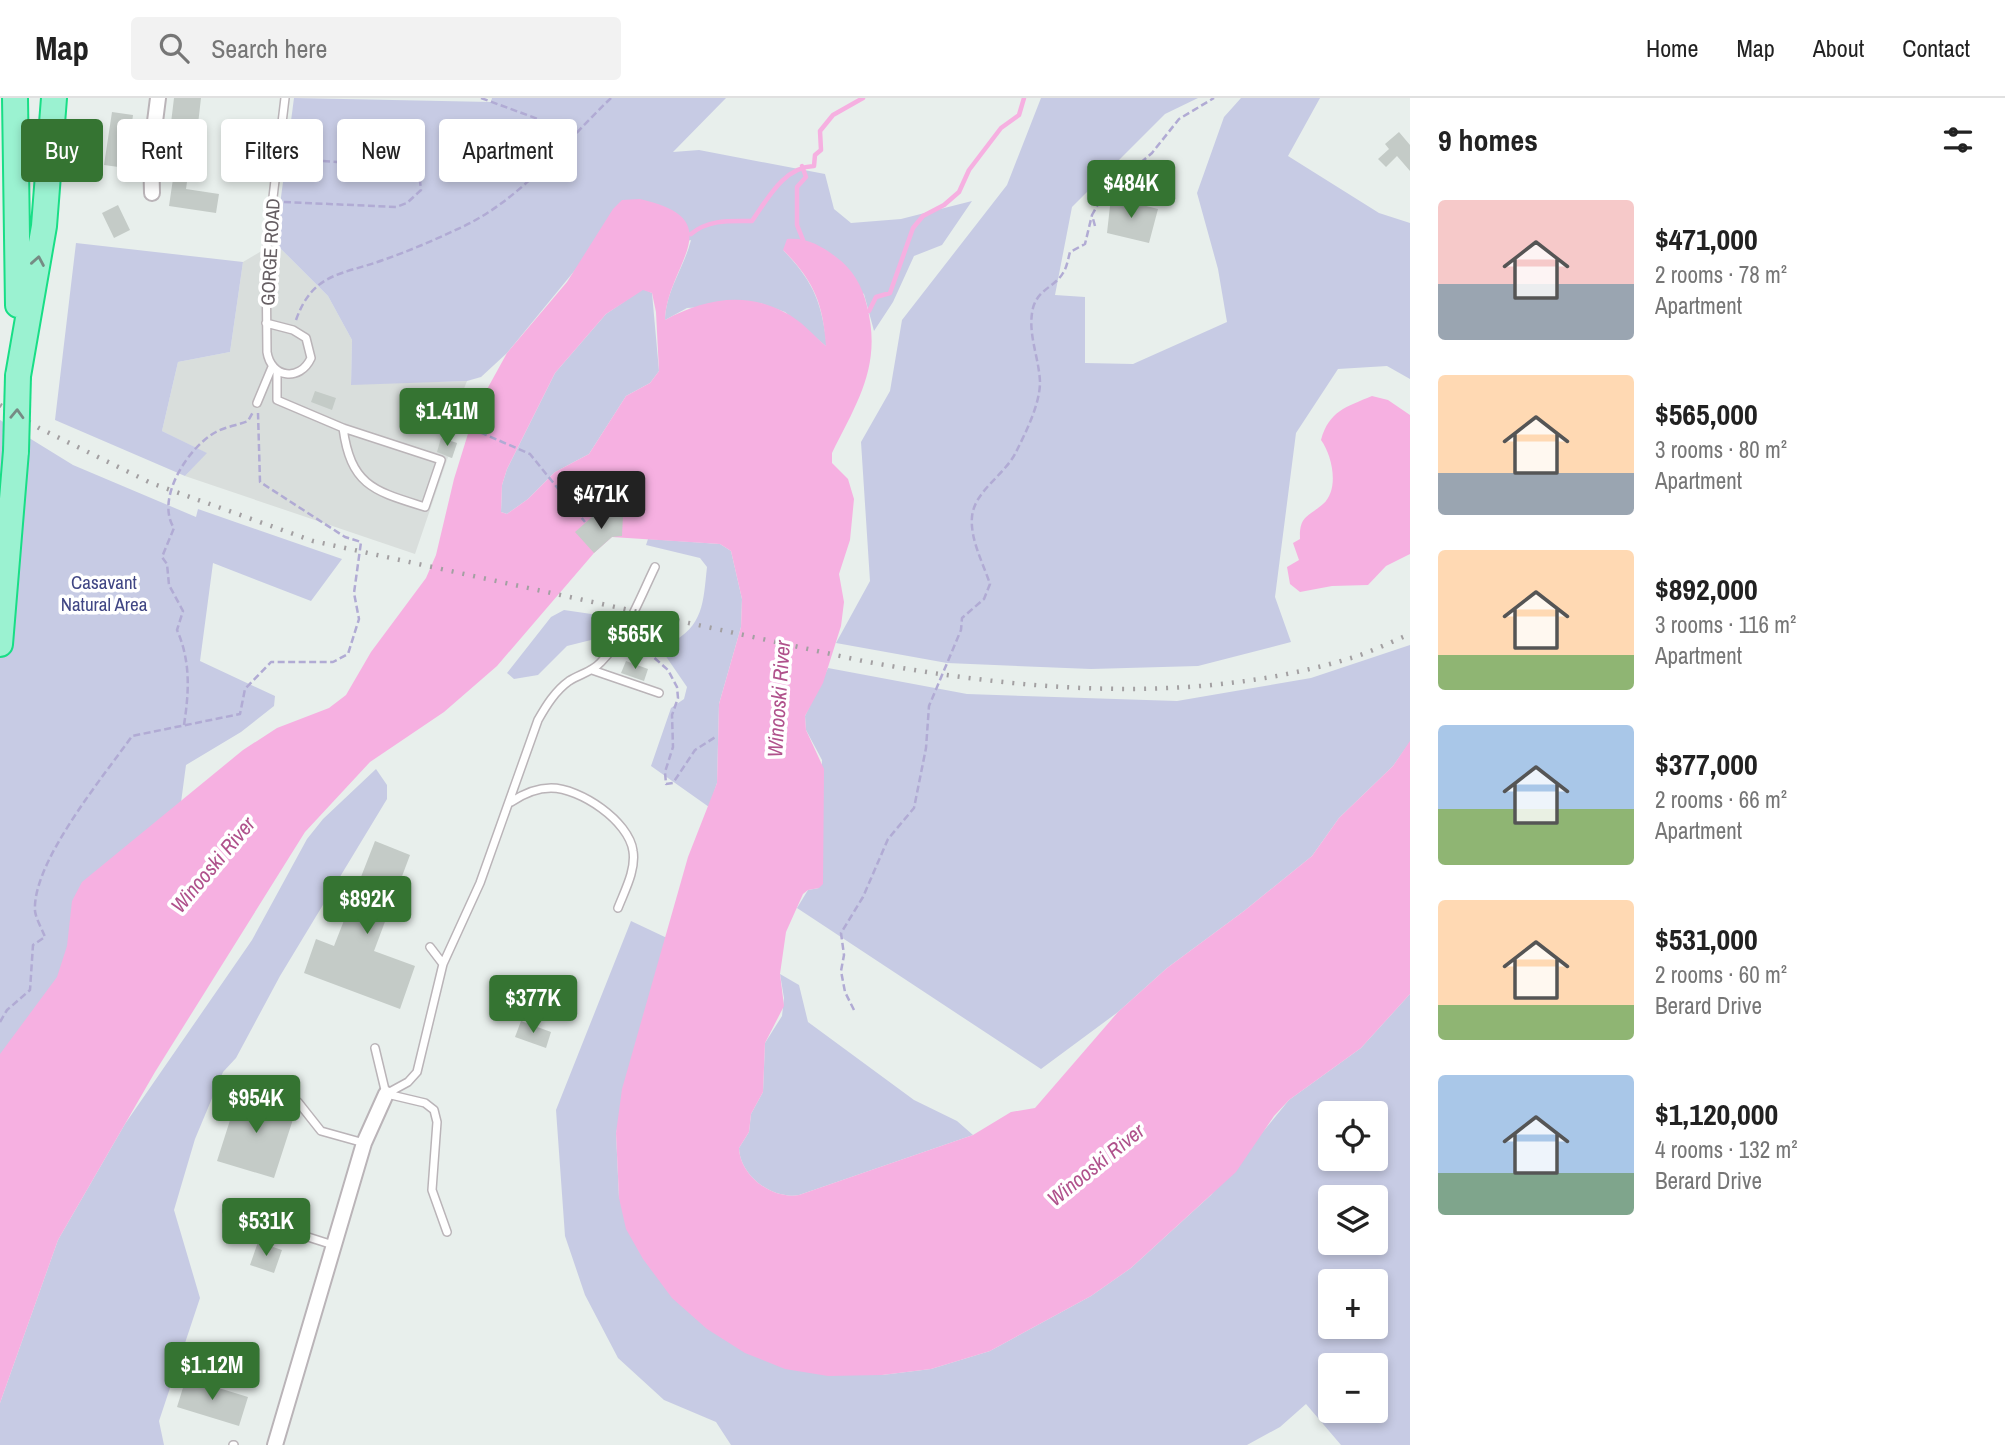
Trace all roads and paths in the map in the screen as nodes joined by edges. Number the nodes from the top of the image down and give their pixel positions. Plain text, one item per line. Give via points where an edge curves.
1 (15, 98) edge
2 (54, 98) edge
3 (158, 98) edge
4 (285, 98) edge
5 (481, 98) edge
6 (611, 98) edge
7 (1214, 98) edge
8 (282, 119) edge
9 (538, 119) edge
10 (577, 132) edge
11 (323, 161) edge
12 (274, 182) edge
13 (529, 182) edge
14 (273, 191) junction
15 (152, 193) dead end
16 (1092, 215) junction
17 (1096, 226) dead end
18 (266, 323) junction
19 (293, 330) junction
20 (274, 369) junction
21 (18, 376) junction
22 (257, 403) junction
23 (461, 424) dead end
24 (343, 428) junction
25 (585, 522) dead end
26 (655, 567) dead end
27 (622, 631) junction
28 (0, 644) edge
29 (592, 670) junction
30 (659, 693) dead end
31 (184, 725) junction
32 (717, 736) dead end
33 (510, 803) junction
34 (618, 908) dead end
35 (430, 947) dead end
36 (443, 964) junction
37 (854, 1010) dead end
38 (0, 1022) edge
39 (375, 1048) dead end
40 (242, 1085) dead end
41 (386, 1094) junction
42 (364, 1143) junction
43 (228, 1211) dead end
44 (447, 1232) dead end
45 (334, 1245) junction
46 (275, 1445) edge

1 - 21 highway
21 -> 2 highway via 44,226
3 - 15 street via 150,153
4 - 8 lane, GORGE ROAD
5 - 9 path
6 - 10 path
7 - 16 path via 1179,119 1152,153 1104,194
11 - 14 path via 414,167 421,190 407,204 384,207 290,204
12 - 14 lane, GORGE ROAD
13 - 19 path via 463,227 383,261 335,273 303,302
14 - 18 lane, GORGE ROAD via 266,255
16 - 17 path
16 - 37 path via 1086,244 1070,252 1063,274 1040,291 1033,309 1039,395 1016,452 979,497 972,516 974,538 990,584 984,598 962,618 929,706 914,808 888,839 863,897 841,933 841,971
18 - 19 lane, GORGE ROAD
18 - 20 lane, GORGE ROAD via 267,352
19 - 20 lane, GORGE ROAD via 306,338 311,358 297,373
20 - 22 lane
20 - 24 lane via 278,400
28 -> 21 highway, bridge
22 - 31 path via 248,421 218,431 192,452 167,499 167,518 174,528 162,556 169,585 183,611 177,630 184,645 189,685
22 - 31 path via 260,482 345,537 361,542 354,593 359,619 348,654 333,663 271,662 245,690 240,713
23 - 25 path via 530,454
24 - 24 lane via 441,460 425,508 378,493 362,481 350,461
26 - 27 lane
27 - 29 lane
27 - 32 path via 668,670 677,687 666,784 673,783 695,750
29 - 30 lane
29 - 33 lane via 568,682 551,699 523,757
31 - 38 path via 132,736 58,842 38,890 35,913 45,937 33,945 30,990
33 - 34 lane via 536,789 554,787 576,794 611,817 631,842 634,854
33 - 36 lane
35 - 36 lane
36 - 41 lane via 417,1072
39 - 41 lane
40 - 42 lane via 298,1102 321,1130
41 - 42 street
41 - 44 lane via 425,1103 434,1110 432,1190
42 - 45 street
43 - 45 lane
45 - 46 street

